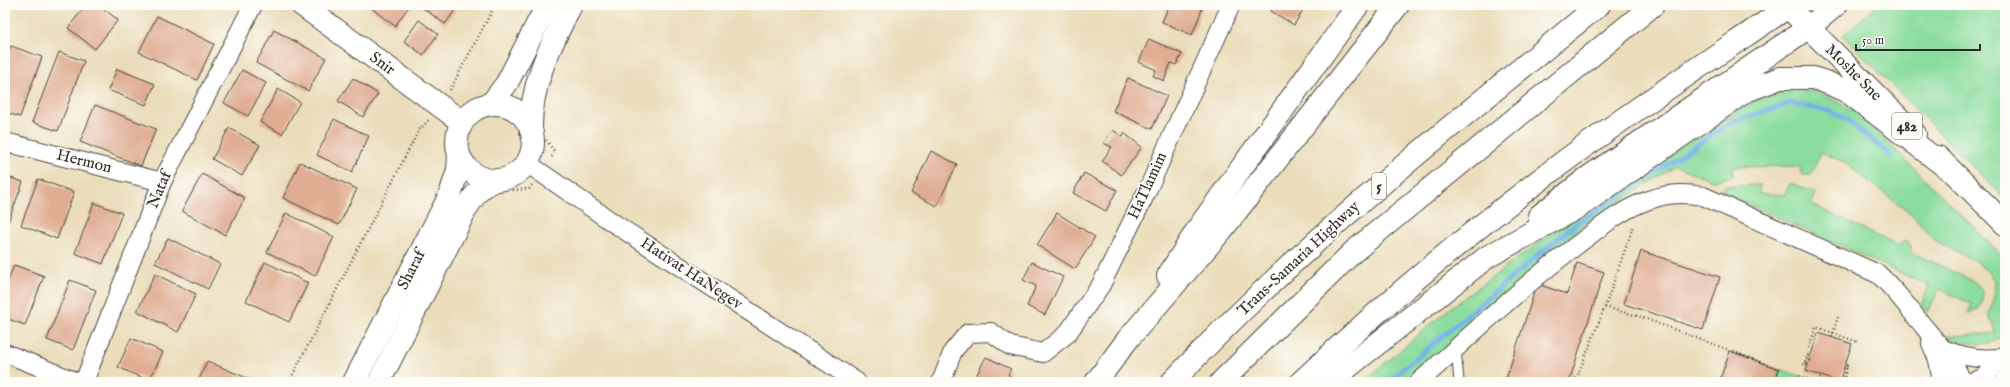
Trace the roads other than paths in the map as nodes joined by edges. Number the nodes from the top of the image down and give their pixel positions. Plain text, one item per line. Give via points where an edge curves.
1 (253, 5) edge
2 (302, 5) edge
3 (547, 5) edge
4 (571, 5) edge
5 (1231, 5) edge
6 (1358, 5) edge
7 (1398, 5) edge
8 (1599, 5) edge
9 (1653, 5) edge
10 (1836, 5) edge
11 (1789, 6) edge
12 (1808, 28) junction
13 (491, 104) junction
14 (462, 122) junction
15 (531, 130) junction
16 (5, 142) edge
17 (459, 155) junction
18 (527, 163) junction
19 (1951, 171) junction
20 (496, 180) junction
21 (162, 182) junction
22 (2005, 224) edge
23 (1487, 257) junction
24 (1925, 328) junction
25 (1128, 339) junction
26 (1456, 348) junction
27 (1943, 349) junction
28 (5, 353) edge
29 (2004, 356) edge
30 (77, 382) edge
31 (84, 382) edge
32 (354, 382) edge
33 (379, 382) edge
34 (857, 382) edge
35 (941, 382) edge
36 (1096, 382) edge
37 (1172, 382) edge
38 (1221, 382) edge
39 (1301, 382) edge
40 (1329, 382) edge
41 (1419, 382) edge
42 (1459, 382) edge
43 (1942, 382) edge
44 (1966, 382) edge

1 - 21 street, Nataf
2 - 14 main road, Snir
3 - 13 main road via 507,83
4 - 15 main road via 538,79 533,98
5 - 35 street, HaTlamim via 1147,191 1101,285 1067,334 1043,353 1010,346 991,332 968,333 953,351
6 - 25 main road via 1199,227
7 - 25 main road via 1221,231
8 - 37 main road, Trans-Samaria Highway / 5 via 1385,180 1215,336
9 - 38 main road, 5 via 1353,252
10 - 12 main road
11 - 12 main road, Moshe Sne / 482
11 - 39 main road via 1559,166 1462,242 1340,345
12 - 19 main road, Moshe Sne / 482
12 - 23 main road via 1587,178
13 - 14 main road via 470,113
13 - 15 main road via 505,105 517,111
14 - 17 main road via 458,133
15 - 18 main road via 532,147
16 - 21 street, Hermon
17 - 20 main road via 472,173
17 - 32 main road, Sharaf via 458,170 450,195
18 - 20 main road via 519,172 508,178
18 - 34 street, Hativat HaNegev via 615,224
19 - 22 main road, Moshe Sne / 482
19 - 23 main road via 1848,92 1813,78 1780,78 1746,91 1580,206
20 - 33 main road, Sharaf via 482,188 468,206
21 - 31 street, Nataf
23 - 40 main road
24 - 26 street via 1892,286 1878,274 1703,196 1683,192 1642,203 1599,228 1538,274
24 - 27 street
24 - 43 street via 1938,360
25 - 36 main road
26 - 41 street
26 - 42 lane
27 - 29 street via 1970,358
27 - 44 street
28 - 30 street
29 - 44 street via 1982,379

